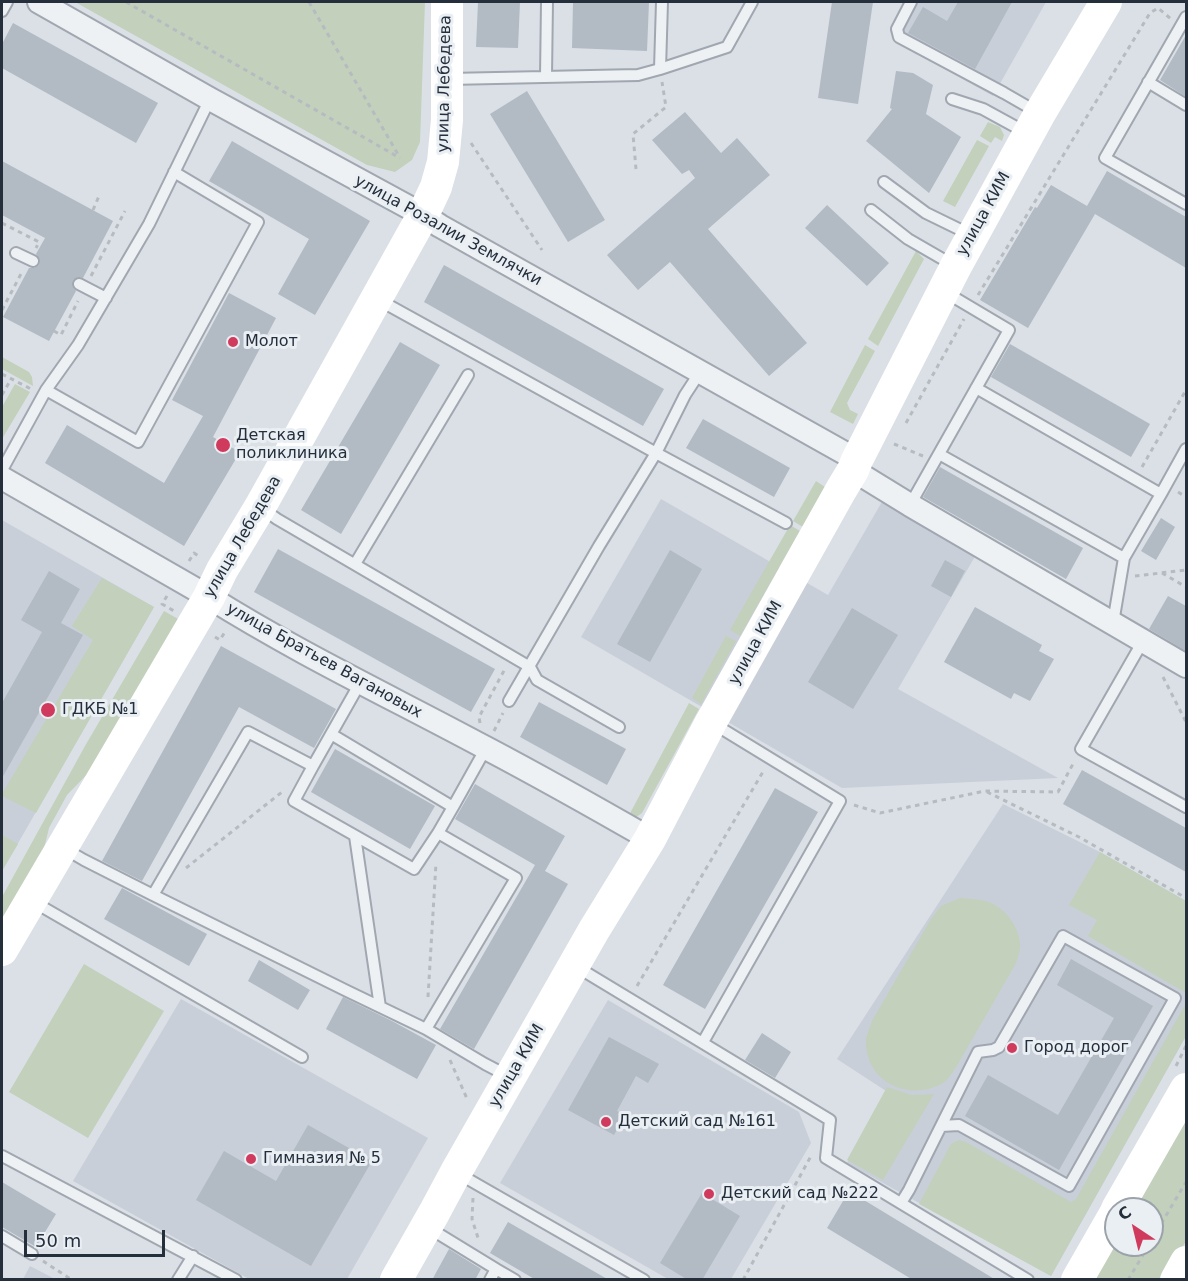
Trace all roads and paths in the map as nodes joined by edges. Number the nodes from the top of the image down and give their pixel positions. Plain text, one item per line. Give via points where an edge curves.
1 (7, 2) edge
2 (39, 2) edge
3 (126, 2) edge
4 (309, 2) edge
5 (447, 2) edge
6 (547, 2) edge
7 (662, 2) edge
8 (752, 2) edge
9 (911, 2) edge
10 (1106, 2) edge
11 (2, 11) edge
12 (1186, 17) edge
13 (660, 69) junction
14 (546, 76) junction
15 (447, 79) junction
16 (1148, 82) junction
17 (210, 99) junction
18 (952, 99) dead end
19 (1186, 105) edge
20 (1034, 124) junction
21 (467, 137) dead end
22 (636, 169) dead end
23 (174, 172) junction
24 (884, 182) dead end
25 (99, 196) dead end
26 (1186, 204) edge
27 (93, 210) dead end
28 (871, 210) dead end
29 (423, 215) junction
30 (972, 236) junction
31 (542, 250) dead end
32 (16, 252) dead end
33 (33, 261) dead end
34 (949, 278) junction
35 (79, 284) dead end
36 (106, 298) junction
37 (377, 299) junction
38 (700, 372) junction
39 (2, 374) edge
40 (468, 375) dead end
41 (11, 379) junction
42 (976, 388) junction
43 (1186, 390) edge
44 (45, 392) junction
45 (2, 395) edge
46 (894, 444) dead end
47 (1186, 449) edge
48 (656, 453) junction
49 (937, 458) junction
50 (855, 465) junction
51 (2, 470) edge
52 (2, 478) edge
53 (1135, 479) junction
54 (1161, 494) junction
55 (910, 505) junction
56 (260, 507) junction
57 (786, 522) dead end
58 (203, 558) dead end
59 (1124, 558) junction
60 (356, 564) junction
61 (184, 567) dead end
62 (1186, 570) edge
63 (1161, 573) junction
64 (1121, 577) junction
65 (1186, 587) edge
66 (167, 596) dead end
67 (209, 597) junction
68 (176, 613) dead end
69 (1113, 623) junction
70 (229, 626) dead end
71 (211, 634) dead end
72 (1143, 641) junction
73 (512, 656) junction
74 (530, 666) junction
75 (1186, 666) edge
76 (360, 683) junction
77 (509, 701) joint
78 (711, 722) junction
79 (1186, 722) edge
80 (619, 727) dead end
81 (331, 734) junction
82 (486, 748) junction
83 (1081, 749) junction
84 (771, 758) junction
85 (314, 766) junction
86 (985, 791) junction
87 (840, 801) junction
88 (453, 807) junction
89 (1186, 807) edge
90 (438, 833) junction
91 (356, 836) junction
92 (650, 840) junction
93 (61, 847) junction
94 (153, 895) junction
95 (1186, 898) edge
96 (31, 900) junction
97 (2, 950) edge
98 (574, 965) junction
99 (630, 998) junction
100 (380, 1006) junction
101 (426, 1029) junction
102 (440, 1037) junction
103 (703, 1042) junction
104 (302, 1057) dead end
105 (510, 1077) junction
106 (1186, 1089) edge
107 (468, 1101) dead end
108 (830, 1120) junction
109 (941, 1126) junction
110 (2, 1156) edge
111 (464, 1177) junction
112 (1186, 1182) edge
113 (1124, 1197) edge
114 (901, 1203) junction
115 (1164, 1219) edge
116 (427, 1226) junction
117 (1104, 1233) edge
118 (2, 1236) edge
119 (32, 1254) joint
120 (193, 1256) junction
121 (1142, 1257) edge
122 (485, 1262) junction
123 (1186, 1262) edge
124 (496, 1269) junction
125 (72, 1280) edge
126 (178, 1280) edge
127 (236, 1280) edge
128 (396, 1280) edge
129 (490, 1280) edge
130 (515, 1280) edge
131 (644, 1280) edge
132 (743, 1280) edge
133 (1028, 1280) edge
134 (1077, 1280) edge
135 (1128, 1280) edge
136 (1176, 1280) edge

1 - 11 lane
2 - 17 street, улица Розалии Землячки
3 - 4 path via 400,158
5 - 15 street, улица Лебедева
6 - 14 lane
7 - 13 lane
8 - 13 lane via 727,47
9 - 20 lane via 897,29 899,37 1004,93
10 - 20 street, улица КИМ
12 - 16 lane
13 - 14 lane via 638,75
13 - 22 path via 666,108 633,134
14 - 15 lane
15 - 29 street, улица Лебедева via 443,162
16 - 19 lane
16 - 26 lane via 1105,158
17 - 23 lane
17 - 29 street, улица Розалии Землячки
18 - 20 lane
20 - 30 street, улица КИМ
21 - 31 path
23 - 36 lane
23 - 44 lane via 258,222 138,442
24 - 30 lane via 926,213
25 - 27 path
28 - 34 lane
29 - 37 street, улица Лебедева
29 - 38 street, улица Розалии Землячки
30 - 34 street, улица КИМ
32 - 33 lane
34 - 42 lane via 1009,330
34 - 50 street, улица КИМ
35 - 36 lane
36 - 44 lane
37 - 48 lane
37 - 56 street, улица Лебедева
38 - 48 lane
38 - 50 street, улица Розалии Землячки
39 - 41 path
40 - 60 lane
41 - 44 path
41 - 45 path
42 - 49 lane
42 - 53 lane
43 - 53 path
44 - 51 lane
46 - 49 path
47 - 54 lane
48 - 57 lane
48 - 74 lane
49 - 55 lane
49 - 59 lane
50 - 55 street, улица Розалии Землячки
50 - 78 street, улица КИМ
52 - 67 street, улица Братьев Вагановых
53 - 54 lane
54 - 59 lane
55 - 69 street, улица Розалии Землячки
56 - 60 lane
56 - 67 street, улица Лебедева
58 - 61 path via 194,553
59 - 64 lane
60 - 73 lane
62 - 63 path
63 - 64 path
63 - 65 path
64 - 69 lane
66 - 68 path via 162,604
67 - 76 street, улица Братьев Вагановых
67 - 93 street, улица Лебедева
69 - 72 street, улица Розалии Землячки
70 - 71 path via 220,640
72 - 75 street, улица Розалии Землячки
72 - 79 path
72 - 83 lane
73 - 74 lane
73 - 82 path via 479,717
74 - 77 lane
74 - 80 lane via 537,680
76 - 81 lane
76 - 82 street, улица Братьев Вагановых
77 - 82 path
78 - 84 lane
78 - 92 street, улица КИМ
81 - 85 lane
81 - 88 lane
82 - 88 lane
82 - 92 street, улица Братьев Вагановых
83 - 86 path via 1058,792
83 - 89 lane
84 - 87 lane
84 - 99 path
85 - 91 lane via 294,801
85 - 94 path
85 - 94 lane via 248,732
86 - 87 path via 880,813
86 - 95 path via 1079,837
87 - 103 lane
88 - 90 lane
90 - 91 lane via 414,869
90 - 101 path
90 - 101 lane via 516,878
91 - 100 lane
92 - 98 street, улица КИМ
93 - 94 lane
93 - 96 street, улица Лебедева
94 - 100 lane
96 - 97 street, улица Лебедева
96 - 104 lane
98 - 99 lane
98 - 105 street, улица КИМ
99 - 103 lane
100 - 101 lane
101 - 102 lane
102 - 105 lane
102 - 107 path
103 - 108 lane
105 - 111 street, улица КИМ
106 - 113 street
108 - 114 lane via 826,1158
108 - 132 path
109 - 109 lane via 958,1125 1069,1186 1175,998 1063,936 999,1047 978,1052
109 - 114 lane
110 - 120 lane
111 - 116 street, улица КИМ
111 - 122 path
111 - 131 lane
112 - 115 path
114 - 133 lane
116 - 122 lane
116 - 128 street, улица КИМ
117 - 134 street
118 - 119 lane
119 - 125 path
120 - 126 lane
120 - 127 lane
121 - 135 path
122 - 124 lane
123 - 136 street
124 - 129 lane
124 - 130 lane

